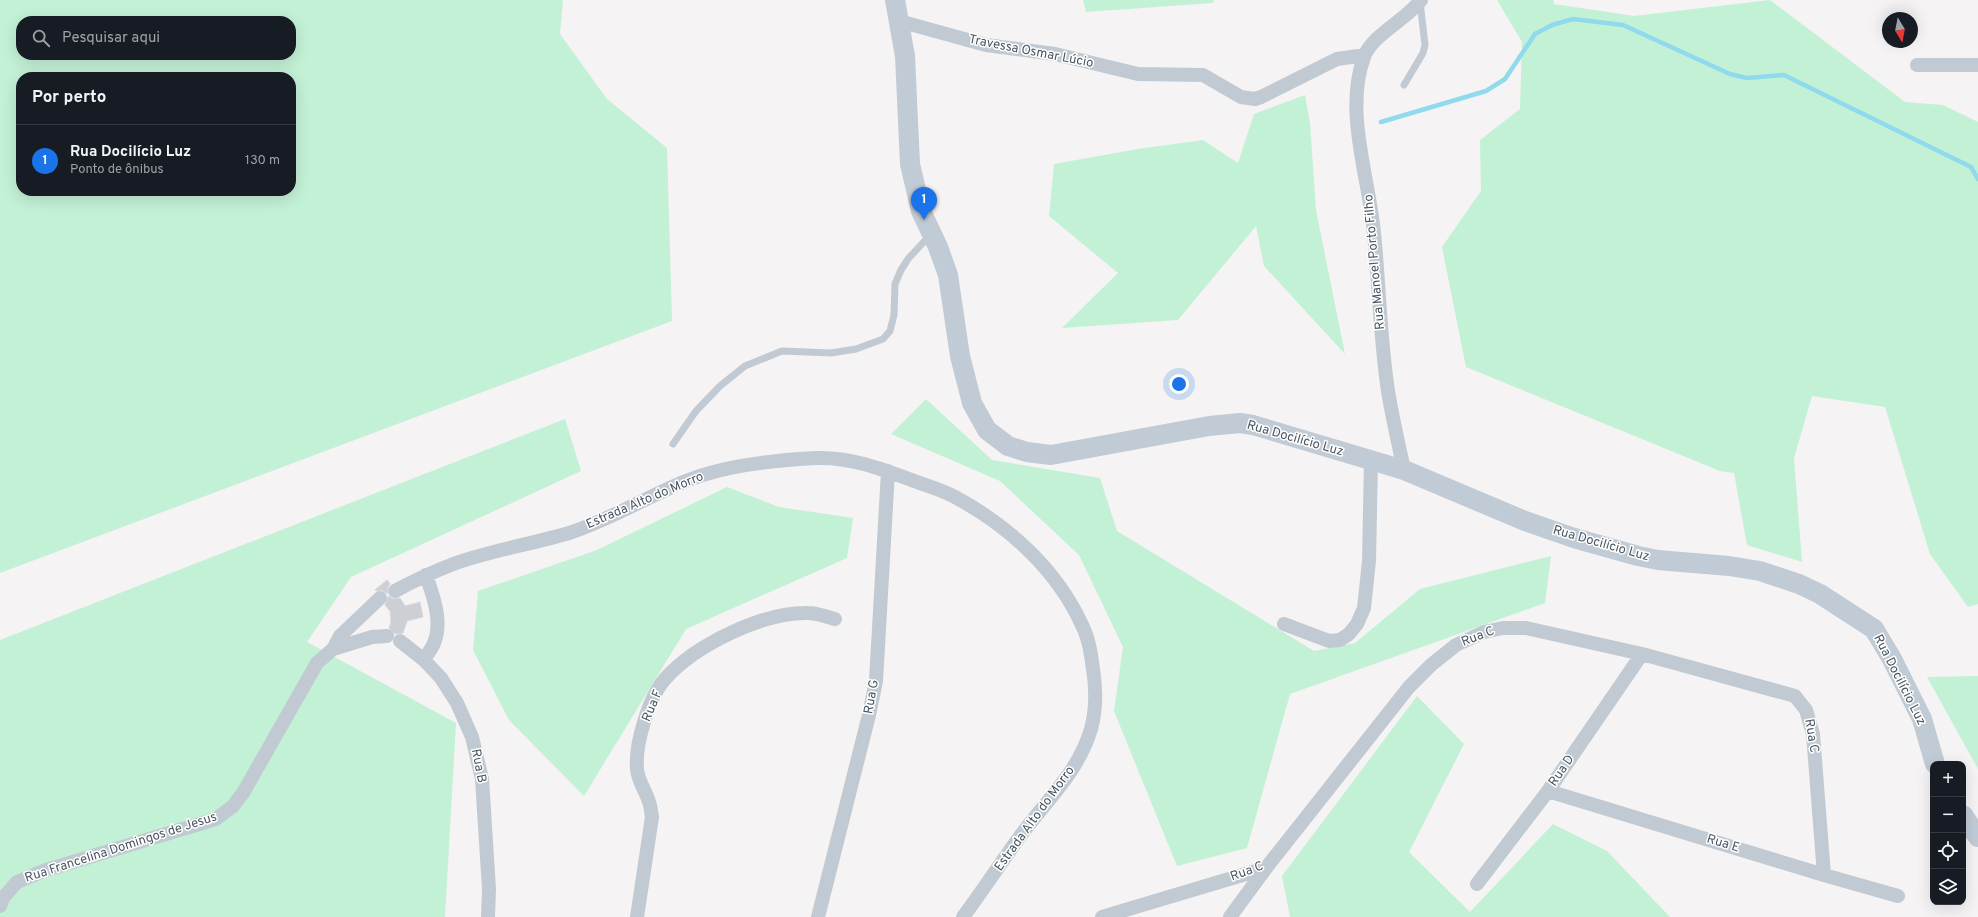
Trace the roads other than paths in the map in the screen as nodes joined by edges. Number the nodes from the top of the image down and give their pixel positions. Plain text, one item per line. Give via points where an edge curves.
1 (895, 0) edge
2 (1420, 1) edge
3 (899, 21) junction
4 (1365, 55) junction
5 (1917, 65) dead end
6 (1978, 65) edge
7 (1404, 85) dead end
8 (931, 233) junction
9 (673, 444) dead end
10 (1371, 460) junction
11 (1404, 470) junction
12 (888, 471) junction
13 (426, 575) junction
14 (395, 591) dead end
15 (380, 598) dead end
16 (835, 618) dead end
17 (1284, 624) dead end
18 (387, 636) dead end
19 (400, 641) dead end
20 (333, 649) junction
21 (1642, 654) junction
22 (424, 660) junction
23 (1934, 761) edge
24 (1548, 791) junction
25 (1966, 819) edge
26 (1978, 837) edge
27 (1266, 868) junction
28 (1824, 875) junction
29 (1477, 884) dead end
30 (1898, 896) dead end
31 (0, 906) edge
32 (488, 917) edge
33 (637, 917) edge
34 (818, 917) edge
35 (962, 917) edge
36 (1102, 917) edge
37 (1230, 917) edge

1 - 3 main road, Rua Docilício Luz
2 - 4 street, Rua Manoel Porto Filho via 1373,42
2 - 7 lane via 1425,45
3 - 4 street, Travessa Osmar Lúcio via 986,45 1055,54 1138,74 1203,76 1249,99 1261,96 1337,58
3 - 8 main road, Rua Docilício Luz via 905,63 910,164 917,199
4 - 11 street, Rua Manoel Porto Filho via 1356,91 1358,131 1374,233 1387,384
5 - 6 street
8 - 9 lane via 901,270 895,284 894,315 890,331 883,339 856,349 831,353 782,352 745,366 720,386 696,411
8 - 10 main road, Rua Docilício Luz via 948,276 960,356 972,403 987,430 1008,446 1027,452 1061,454 1189,429 1240,423
10 - 11 main road, Rua Docilício Luz
10 - 17 street via 1369,561 1364,608 1357,624 1340,640 1329,641
11 - 23 main road, Rua Docilício Luz via 1525,521 1574,538 1645,557 1760,571 1799,584 1833,601 1874,629 1922,719
12 - 13 street, Estrada Alto do Morro via 848,461 821,458 770,461 718,471 689,479 596,523 459,562
12 - 34 street, Rua G via 876,681
12 - 35 street, Estrada Alto do Morro via 953,496 1009,533 1046,569 1067,595 1084,627 1090,649 1095,694 1092,727 1084,748 1063,784 1025,830
13 - 14 street, Estrada Alto do Morro
13 - 22 street via 436,607 438,626 434,644
15 - 20 street, Rua Francelina Domingos de Jesus via 340,636
16 - 33 street, Rua F via 809,613 766,619 696,653 664,680 651,704 638,756 637,769 652,817
18 - 20 street, Rua Francelina Domingos de Jesus via 372,637
19 - 22 street, Rua B
20 - 31 street, Rua Francelina Domingos de Jesus via 317,663 234,806 216,819 185,830 46,870 18,882 3,898
21 - 24 street, Rua D
21 - 27 street, Rua C via 1526,628 1504,628 1484,632 1456,645 1409,687
21 - 28 street, Rua C via 1795,696 1806,710 1813,734
22 - 32 street, Rua B via 441,678 457,703 472,737 482,779 489,889
24 - 28 street, Rua E
24 - 29 street, Rua D
25 - 26 main road
27 - 36 street, Rua C
27 - 37 street
28 - 30 street, Rua E

